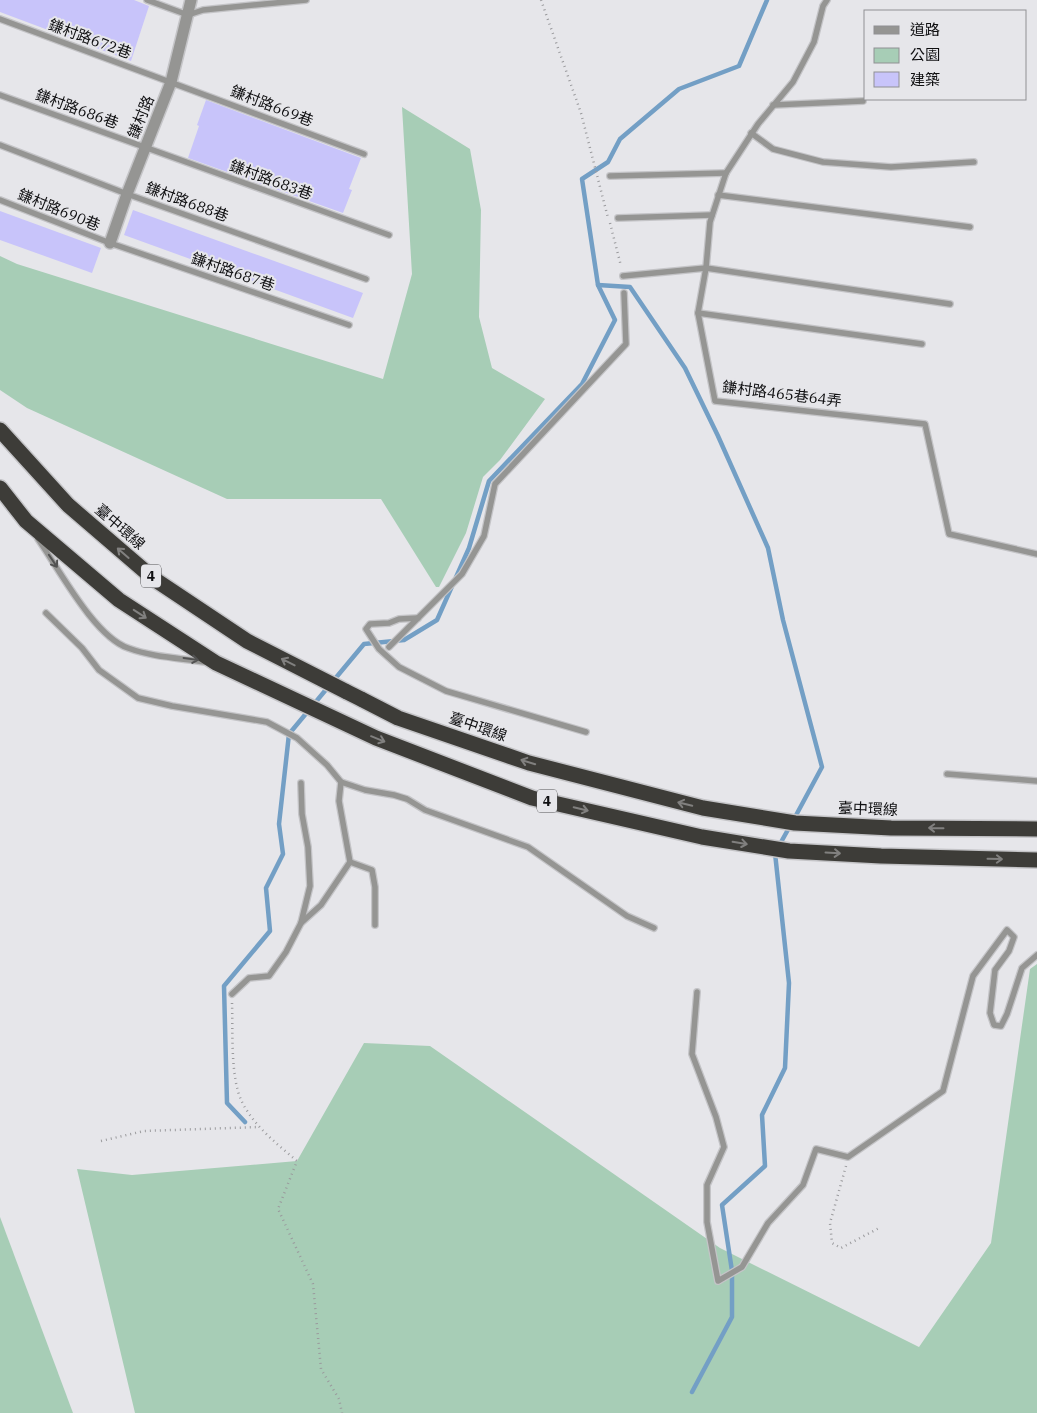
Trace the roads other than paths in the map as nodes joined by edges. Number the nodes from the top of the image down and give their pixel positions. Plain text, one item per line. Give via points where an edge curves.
1 (147, 0) edge
2 (191, 0) edge
3 (306, 0) edge
4 (827, 0) edge
5 (188, 15) junction
6 (0, 19) edge
7 (171, 82) junction
8 (0, 94) edge
9 (863, 101) dead end
10 (773, 105) junction
11 (751, 133) junction
12 (0, 145) edge
13 (145, 148) junction
14 (364, 154) dead end
15 (974, 162) dead end
16 (726, 173) junction
17 (610, 176) dead end
18 (127, 194) junction
19 (718, 195) junction
20 (0, 200) edge
21 (712, 215) junction
22 (618, 218) dead end
23 (970, 227) dead end
24 (389, 235) dead end
25 (110, 243) junction
26 (706, 268) junction
27 (624, 276) road end
28 (366, 279) dead end
29 (624, 294) dead end
30 (950, 304) dead end
31 (698, 313) junction
32 (349, 325) dead end
33 (922, 344) dead end
34 (0, 430) edge
35 (0, 488) edge
36 (26, 521) junction
37 (1037, 554) edge
38 (46, 613) dead end
39 (418, 618) junction
40 (389, 647) dead end
41 (216, 663) junction
42 (586, 732) dead end
43 (947, 774) dead end
44 (1037, 781) edge
45 (341, 782) junction
46 (301, 784) dead end
47 (1037, 829) edge
48 (1037, 860) edge
49 (350, 862) junction
50 (302, 923) junction
51 (375, 925) dead end
52 (654, 928) dead end
53 (1037, 955) edge
54 (697, 992) dead end
55 (232, 994) road end

1 - 5 lane
2 - 5 street, 鎌村路
3 - 5 lane via 203,10
4 - 10 lane, 鎌村路465巷64弄 via 814,42 793,82
5 - 7 street, 鎌村路
6 - 7 lane, 鎌村路672巷
7 - 13 street, 鎌村路
7 - 14 lane, 鎌村路669巷
8 - 13 lane, 鎌村路686巷
9 - 10 lane
10 - 11 lane, 鎌村路465巷64弄
11 - 15 lane via 773,149 823,162 891,166
11 - 16 lane, 鎌村路465巷64弄
12 - 18 lane, 鎌村路688巷
13 - 18 street, 鎌村路
13 - 24 lane, 鎌村路683巷
16 - 17 lane
16 - 19 lane, 鎌村路465巷64弄
18 - 25 street, 鎌村路
18 - 28 lane, 鎌村路688巷
19 - 21 lane, 鎌村路465巷64弄
19 - 23 lane
20 - 25 lane, 鎌村路690巷
21 - 22 lane
21 - 26 lane, 鎌村路465巷64弄
25 - 32 lane, 鎌村路687巷
26 - 27 lane
26 - 30 lane
26 - 31 lane, 鎌村路465巷64弄
29 - 39 lane via 626,344 495,484 484,536 462,574
31 - 33 lane
31 - 37 lane, 鎌村路465巷64弄 via 715,401 925,424 949,534
47 -> 34 highway, 臺中環線 / 4, bridge via 891,828 790,822 703,808 529,763 398,718 247,641 154,579 68,505
35 - 36 highway, 4
36 -> 41 highway, 4 via 119,600
36 -> 41 lane via 79,600 110,638 144,653
38 - 45 lane via 82,648 99,670 138,698 267,722 297,738
39 - 40 lane
39 - 42 lane via 370,624 366,629 379,649 399,668 446,691
41 -> 48 highway, 4 via 376,738 532,798 702,837 778,849 881,856
43 - 44 lane
45 - 49 lane via 339,801
45 - 52 lane via 406,799 425,810 528,847 627,916
46 - 50 lane via 310,886
49 - 50 lane via 321,905
49 - 51 lane via 372,870
50 - 55 lane via 268,976 249,978
53 - 54 lane via 1022,968 1001,1026 994,1025 990,1013 995,970 1014,938 1006,930 973,976 942,1090 848,1157 816,1149 803,1185 768,1223 742,1267 718,1281 707,1222 707,1185 724,1148 692,1054

